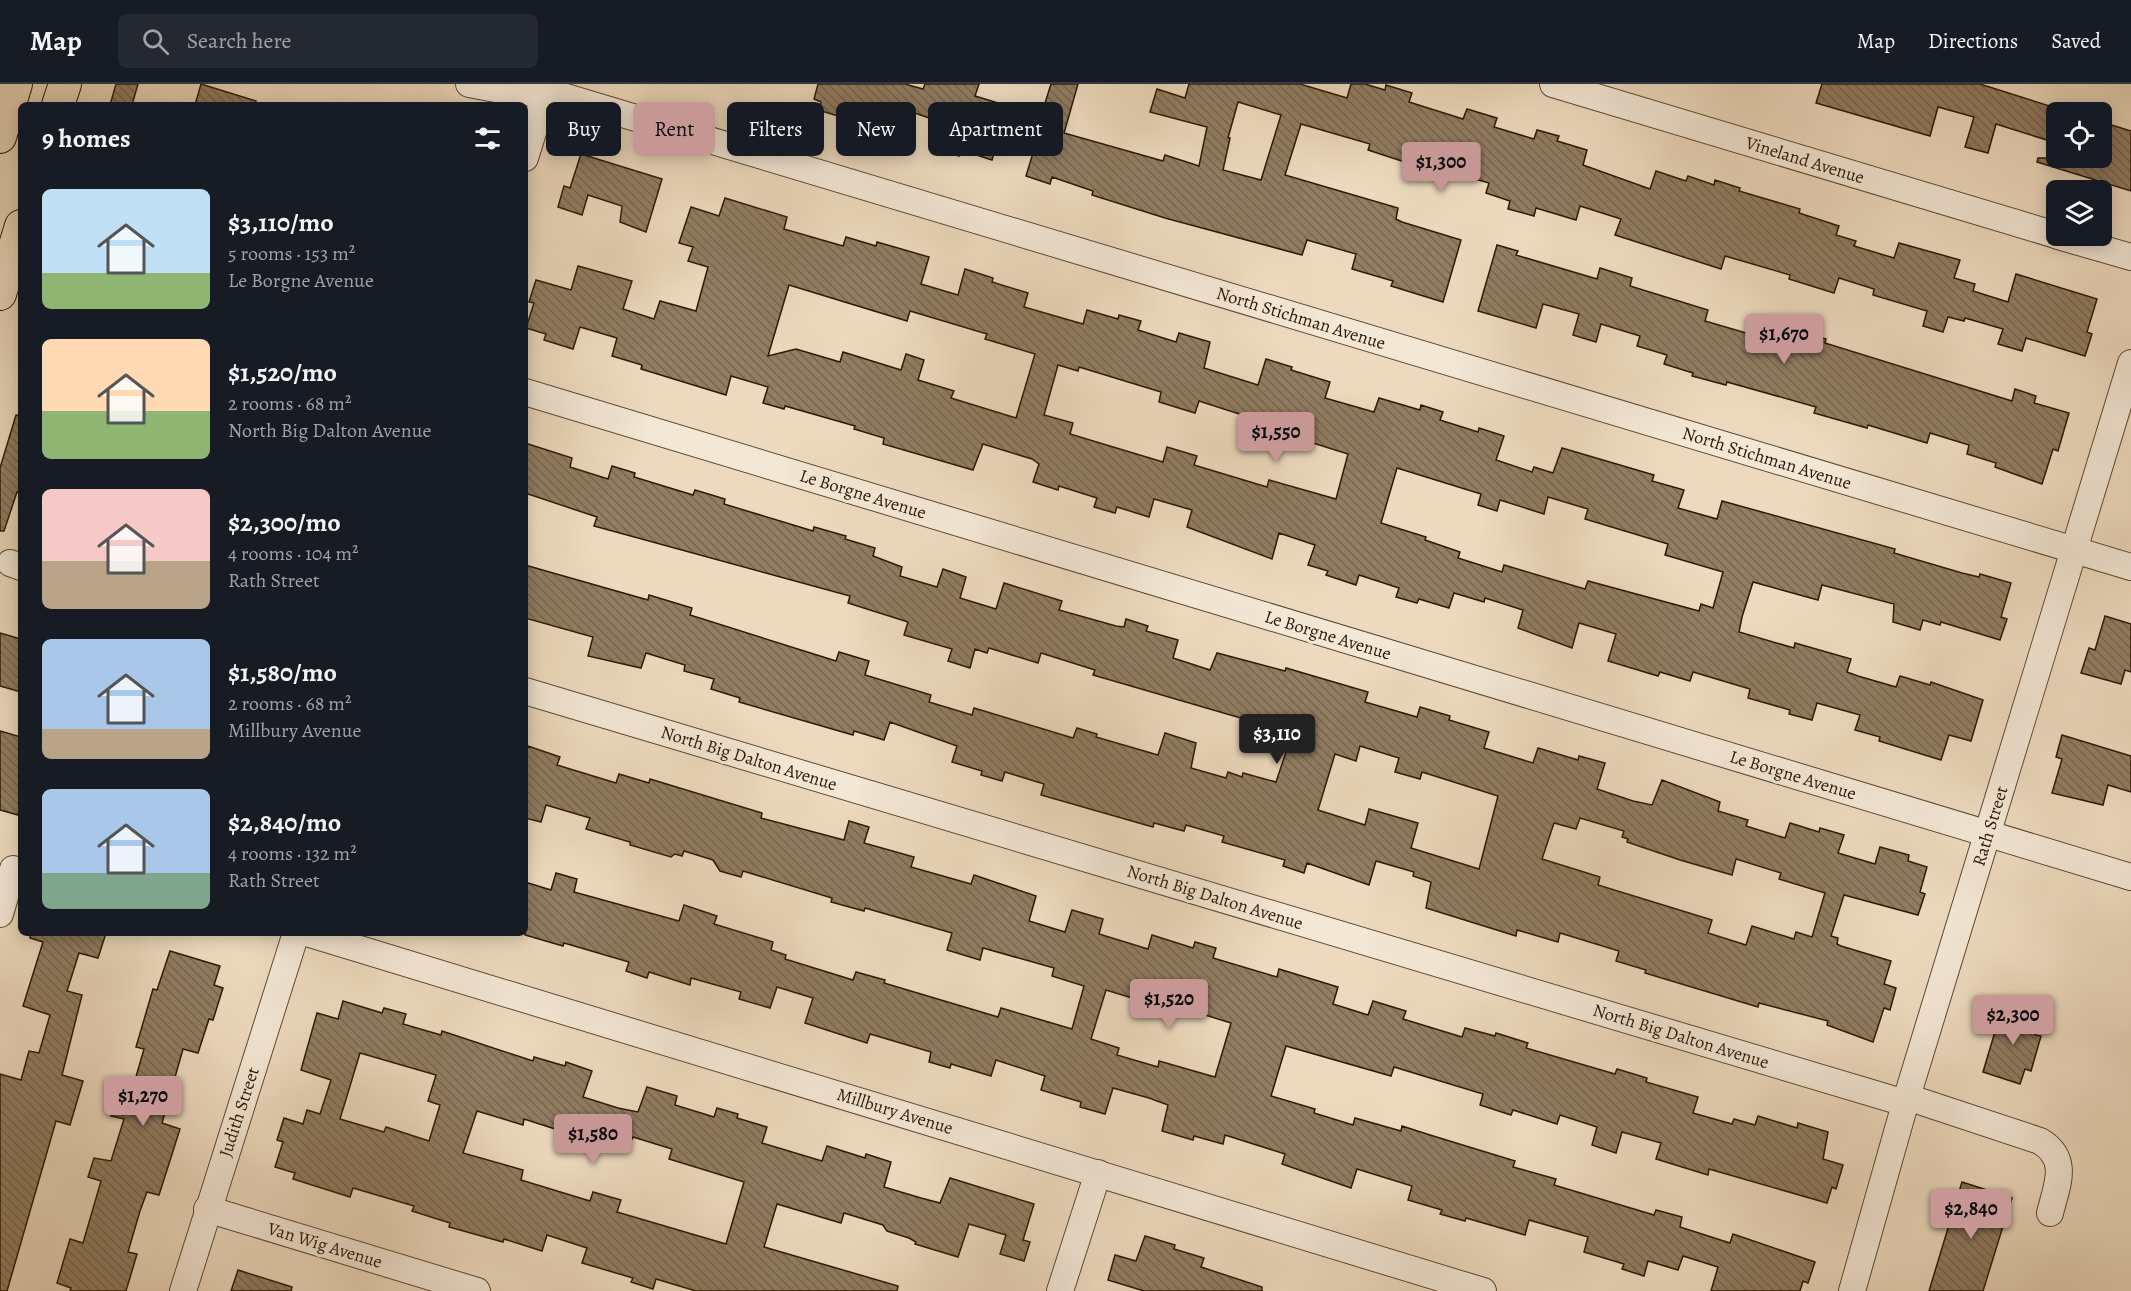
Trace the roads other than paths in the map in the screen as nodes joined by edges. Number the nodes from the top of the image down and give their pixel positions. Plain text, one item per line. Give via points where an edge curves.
1 (16, 84) edge
2 (65, 84) edge
3 (470, 84) edge
4 (1553, 84) edge
5 (547, 88) edge
6 (59, 102) edge
7 (0, 137) edge
8 (528, 148) edge
9 (2046, 232) edge
10 (18, 236) edge
11 (2094, 246) edge
12 (2131, 257) edge
13 (0, 294) edge
14 (2131, 363) edge
15 (528, 393) edge
16 (2074, 550) junction
17 (2131, 567) edge
18 (528, 692) edge
19 (1988, 834) junction
20 (12, 869) edge
21 (2131, 877) edge
22 (0, 914) edge
23 (295, 936) edge
24 (318, 936) edge
25 (1906, 1100) junction
26 (1098, 1173) junction
27 (207, 1209) junction
28 (2050, 1213) dead end
29 (183, 1291) edge
30 (474, 1291) edge
31 (1060, 1291) edge
32 (1483, 1291) edge
33 (1852, 1291) edge

1 - 7 main road
2 - 6 main road
3 - 5 street, North Stichman Avenue via 516,93
4 - 9 street, Vineland Avenue
5 - 8 street
5 - 16 street, North Stichman Avenue
10 - 13 main road
11 - 12 street, Vineland Avenue
14 - 16 street, Rath Street
15 - 19 street, Le Borgne Avenue
16 - 17 street, North Stichman Avenue
16 - 19 street, Rath Street
18 - 25 street, North Big Dalton Avenue
19 - 21 street, Le Borgne Avenue
19 - 25 street, Rath Street
20 - 22 street
23 - 27 street, Judith Street
24 - 26 street, Millbury Avenue
25 - 28 street, North Big Dalton Avenue via 2040,1141 2051,1148 2060,1171
25 - 33 street, Rath Street
26 - 31 street
26 - 32 street, Millbury Avenue
27 - 29 street, Judith Street
27 - 30 street, Van Wig Avenue

